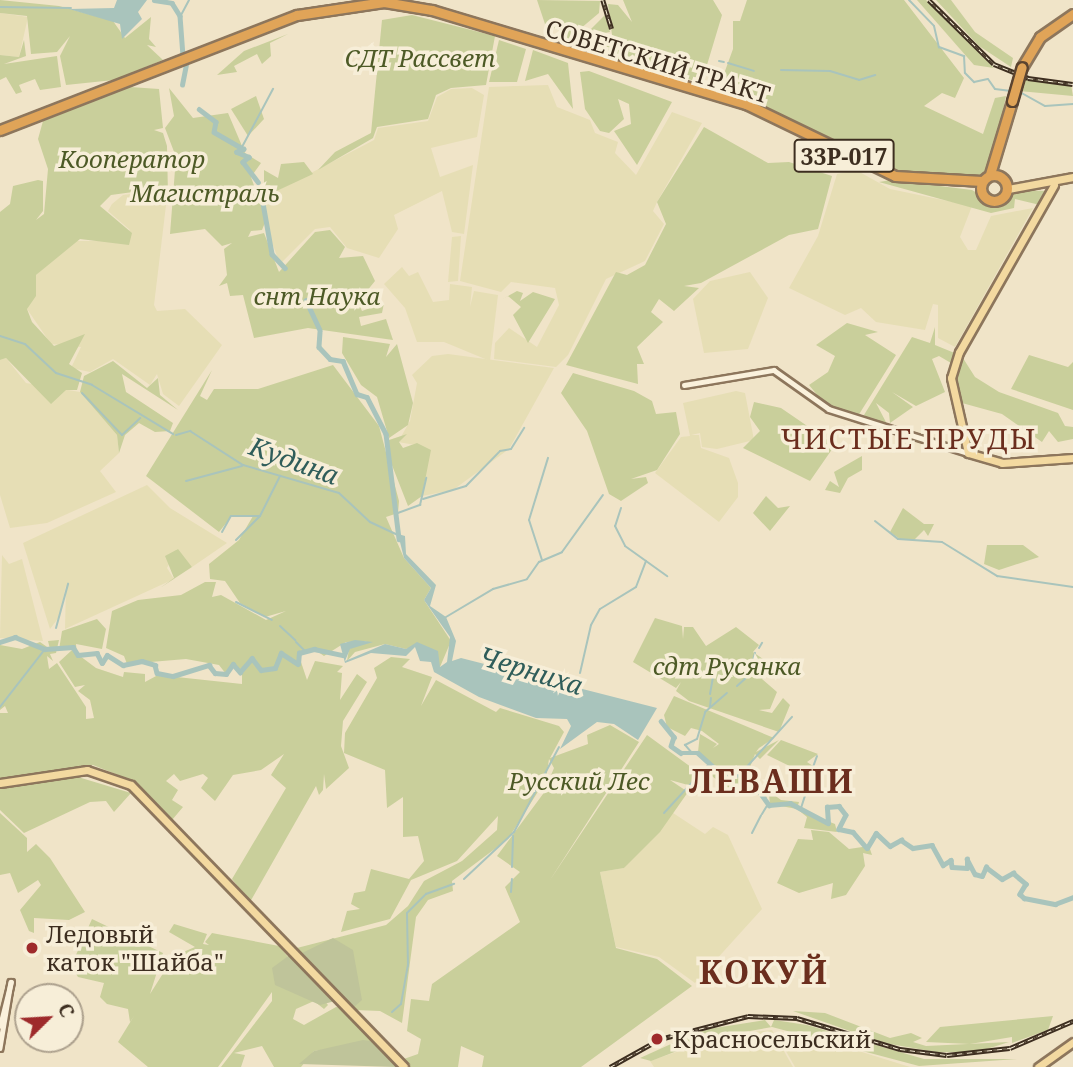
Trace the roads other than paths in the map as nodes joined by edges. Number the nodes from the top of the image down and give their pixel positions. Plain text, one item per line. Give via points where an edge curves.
1 (1073, 15) edge
2 (713, 95) junction
3 (0, 131) edge
4 (995, 175) junction
5 (1073, 177) edge
6 (982, 181) junction
7 (1050, 187) junction
8 (1008, 189) junction
9 (981, 192) junction
10 (684, 385) dead end
11 (968, 453) junction
12 (1073, 458) edge
13 (0, 783) edge
14 (0, 1026) edge
15 (1073, 1042) edge
16 (0, 1048) edge
17 (404, 1067) edge
18 (1038, 1067) edge

1 - 4 highway, bridge via 1045,32 1023,67
2 - 3 highway, СОВЕТСКИЙ ТРАКТ / 33Р-017 via 419,7 356,2 281,21
2 - 6 highway, СОВЕТСКИЙ ТРАКТ / 33Р-017 via 895,176
2 - 9 highway, СОВЕТСКИЙ ТРАКТ / 33Р-017 via 757,111 874,172
4 - 6 highway
4 - 8 highway
5 - 7 main road
6 - 9 highway
7 - 8 main road
7 - 11 main road via 951,367
8 - 9 highway, 33Р-017 via 999,200
10 - 11 street via 774,370 830,409
11 - 12 main road via 998,463
13 - 17 main road via 87,770 131,785
14 - 16 street via 8,982
15 - 18 main road

